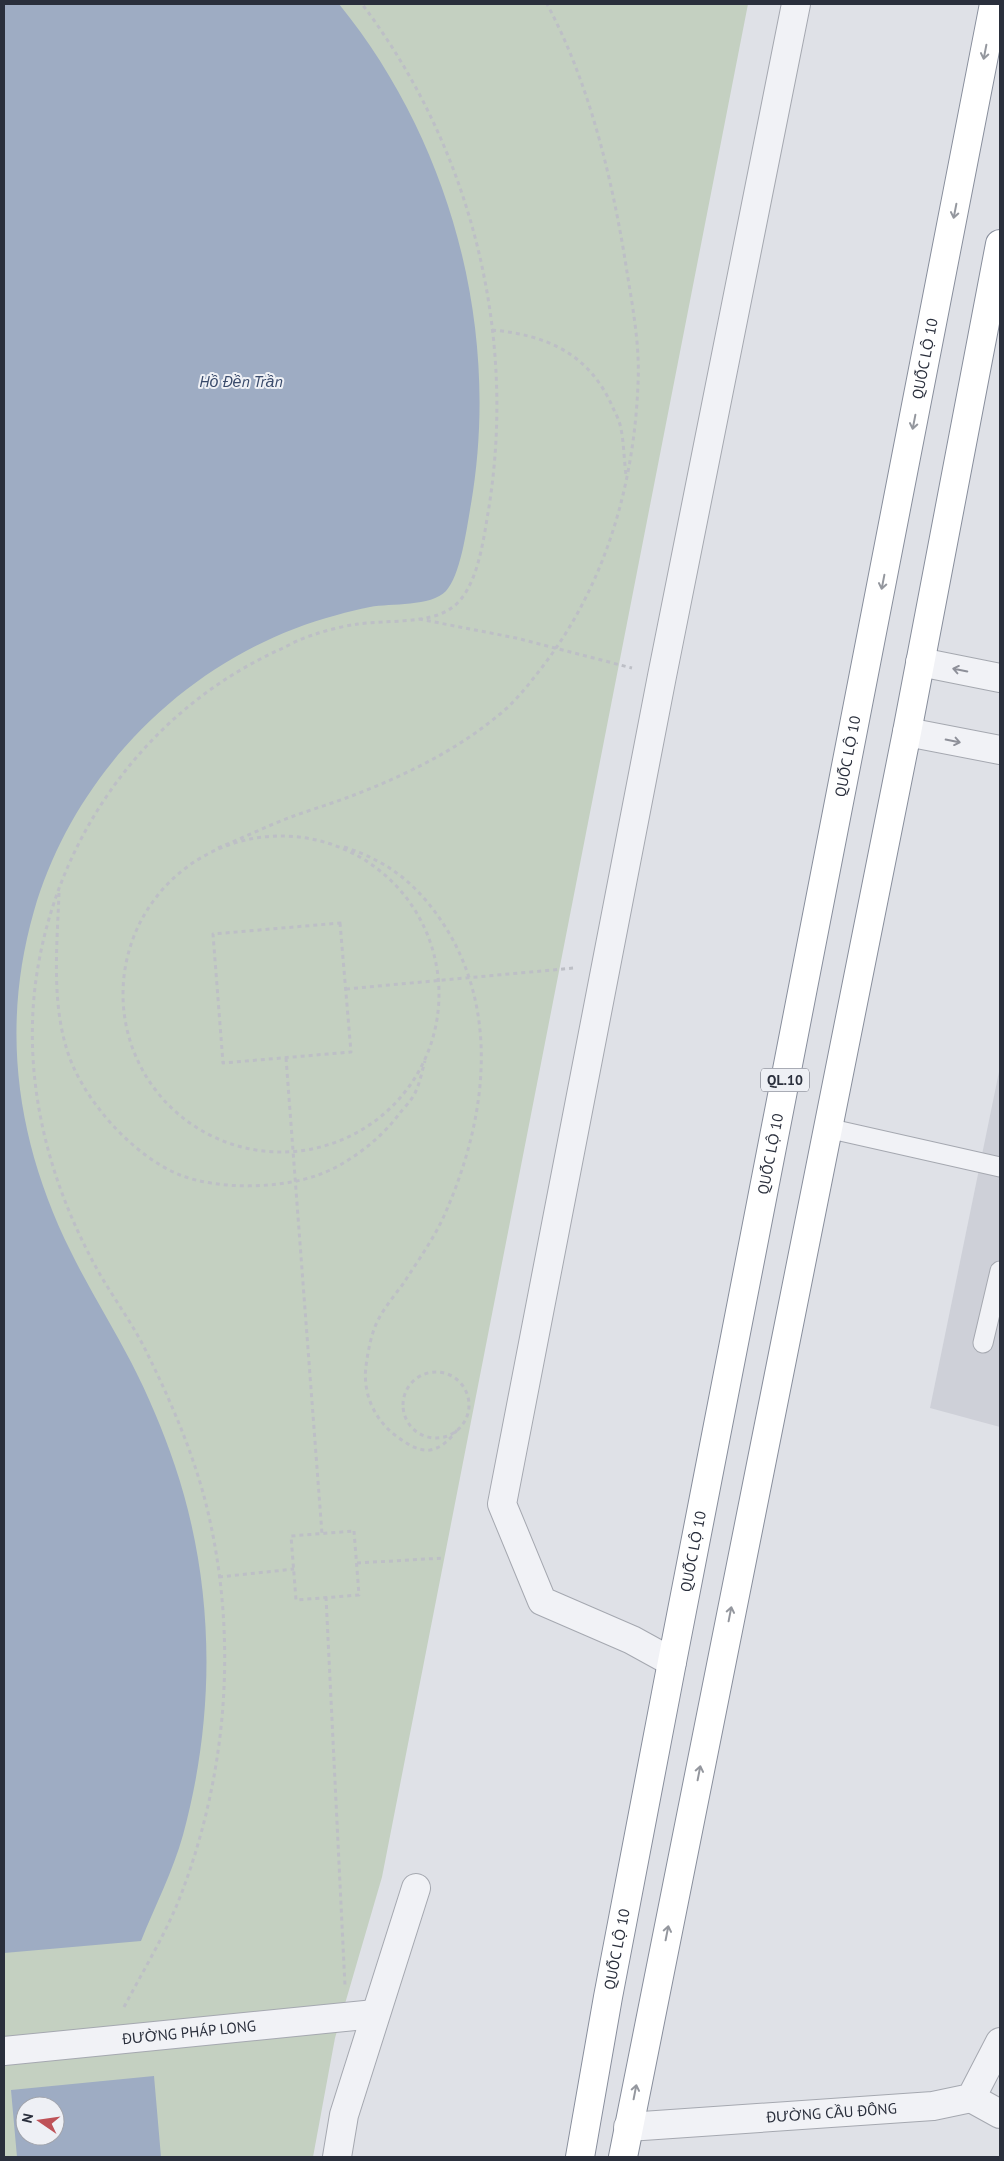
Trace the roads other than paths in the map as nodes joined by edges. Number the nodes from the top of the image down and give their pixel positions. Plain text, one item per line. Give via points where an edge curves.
1 (796, 4) edge
2 (994, 4) edge
3 (1000, 244) edge
4 (920, 662) junction
5 (1000, 678) edge
6 (907, 732) junction
7 (1000, 750) edge
8 (827, 1128) junction
9 (1000, 1167) edge
10 (1000, 1271) edge
11 (983, 1343) dead end
12 (672, 1662) junction
13 (416, 1888) dead end
14 (375, 2014) junction
15 (1000, 2042) edge
16 (4, 2051) edge
17 (971, 2098) junction
18 (1000, 2114) edge
19 (628, 2127) junction
20 (337, 2157) edge
21 (580, 2157) edge
22 (623, 2157) edge

1 - 12 street via 502,1504 542,1601 632,1640
2 -> 12 highway, QUỐC LỘ 10 / QL.10
3 - 4 highway
5 -> 4 street
4 - 6 highway
6 -> 7 street
6 - 8 highway
8 - 9 lane
19 -> 8 highway
10 - 11 lane
12 - 21 highway, QUỐC LỘ 10 / QL.10
13 - 14 street
14 - 16 street, ĐƯỜNG PHÁP LONG
14 - 20 street via 344,2115
15 - 17 street
17 - 18 street
17 - 19 street, ĐƯỜNG CẦU ĐÔNG via 932,2106
19 - 22 highway

